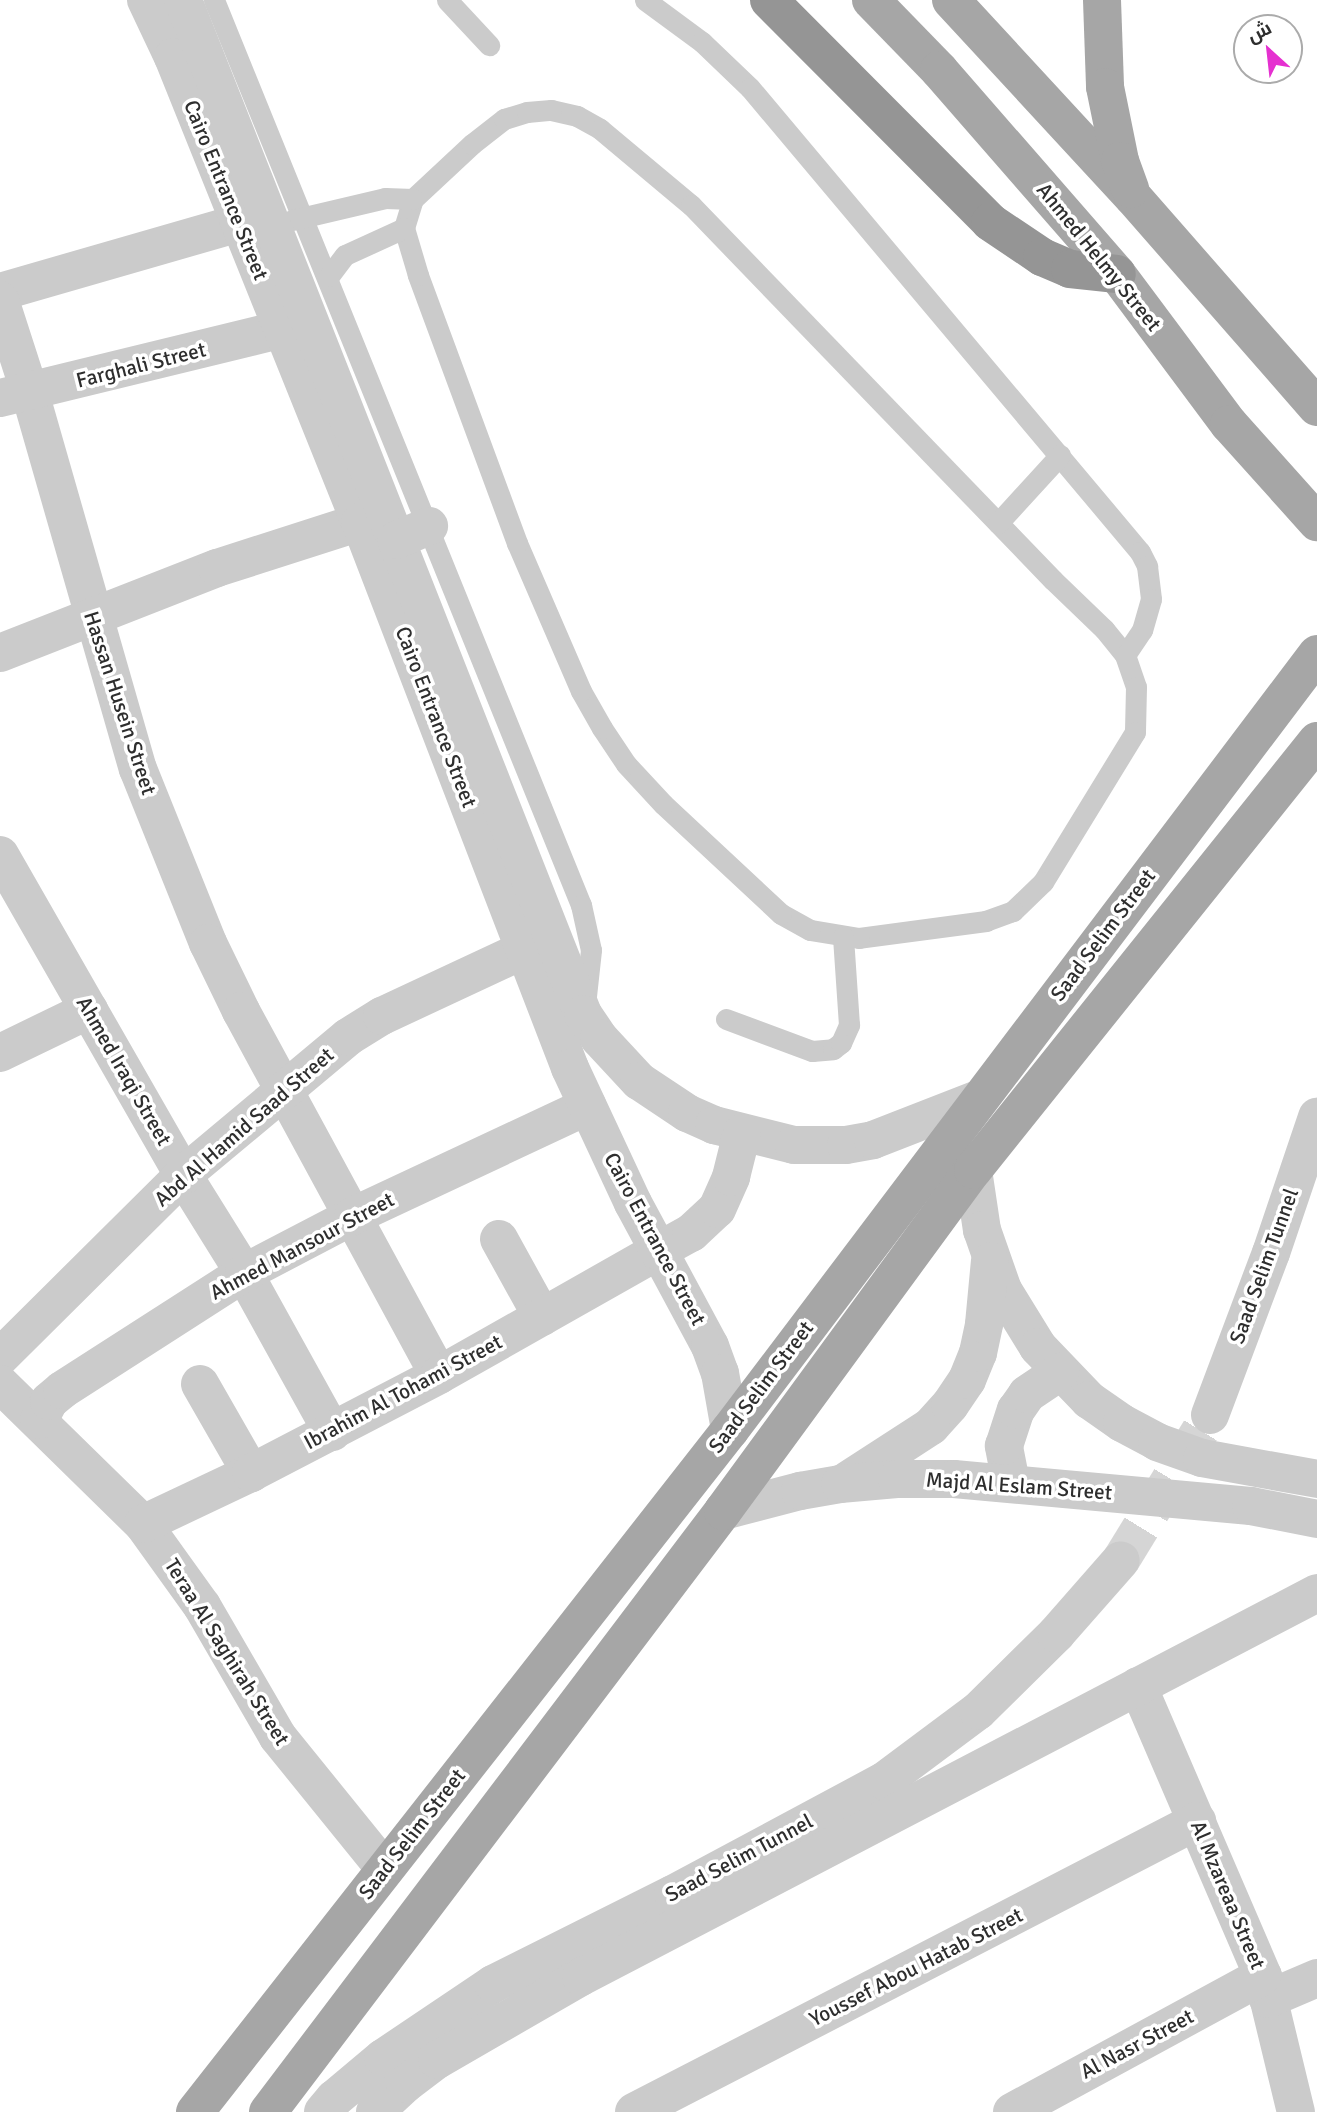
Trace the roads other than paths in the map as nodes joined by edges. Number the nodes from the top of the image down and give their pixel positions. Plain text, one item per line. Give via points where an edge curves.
1 (146, 0) edge
2 (447, 0) edge
3 (645, 0) edge
4 (769, 0) edge
5 (871, 0) edge
6 (951, 0) edge
7 (1102, 0) edge
8 (197, 2) edge
9 (489, 46) dead end
10 (1133, 197) junction
11 (413, 200) junction
12 (272, 222) junction
13 (404, 228) junction
14 (1117, 274) junction
15 (328, 276) junction
16 (0, 292) edge
17 (0, 300) edge
18 (282, 329) junction
19 (15, 396) edge
20 (1317, 407) edge
21 (1060, 455) junction
22 (360, 522) junction
23 (1317, 522) edge
24 (998, 523) junction
25 (412, 533) junction
26 (92, 617) junction
27 (0, 653) edge
28 (1317, 654) edge
29 (1125, 655) junction
30 (1317, 741) edge
31 (5, 874) edge
32 (843, 937) junction
33 (526, 949) junction
34 (89, 1010) junction
35 (726, 1019) dead end
36 (0, 1054) edge
37 (285, 1089) junction
38 (978, 1099) junction
39 (588, 1106) junction
40 (1317, 1117) edge
41 (742, 1133) junction
42 (973, 1170) junction
43 (183, 1175) junction
44 (353, 1216) junction
45 (499, 1239) dead end
46 (658, 1251) junction
47 (990, 1259) junction
48 (244, 1273) junction
49 (541, 1317) junction
50 (0, 1357) edge
51 (1060, 1372) junction
52 (439, 1375) junction
53 (0, 1384) edge
54 (200, 1384) dead end
55 (1210, 1415) tunnel mouth
56 (39, 1420) junction
57 (730, 1430) junction
58 (332, 1432) junction
59 (251, 1473) junction
60 (1317, 1479) edge
61 (1011, 1483) junction
62 (840, 1484) junction
63 (723, 1511) junction
64 (1317, 1519) edge
65 (143, 1524) junction
66 (1121, 1560) tunnel mouth
67 (1317, 1593) edge
68 (1138, 1686) junction
69 (1197, 1821) junction
70 (385, 1869) junction
71 (1317, 1978) edge
72 (1266, 1988) junction
73 (195, 2112) edge
74 (268, 2112) edge
75 (323, 2112) edge
76 (375, 2112) edge
77 (634, 2112) edge
78 (1012, 2112) edge
79 (1296, 2112) edge

1 - 12 street, Cairo Entrance Street via 173,57
2 - 9 lane
3 - 21 lane via 702,42 750,88
4 - 14 highway via 990,222 1042,257 1070,269
5 - 14 main road, Ahmed Helmy Street via 939,69
6 - 10 main road
7 - 10 main road via 1105,87 1120,161
8 - 12 street, Cairo Entrance Street
10 - 20 main road
11 - 12 lane via 384,198
11 - 13 lane
11 - 24 lane via 505,119 551,110 589,122 727,240
12 - 15 lane
12 - 16 street
12 - 18 street, Cairo Entrance Street
12 - 25 street, Cairo Entrance Street
13 - 15 lane via 345,254
13 - 32 lane via 517,542 581,691 602,728 644,785 781,914 810,930
14 - 23 main road, Ahmed Helmy Street via 1229,424
15 - 25 lane
17 - 19 street, Hassan Husein Street
18 - 19 street, Farghali Street
18 - 22 street, Cairo Entrance Street
19 - 26 street, Hassan Husein Street
21 - 24 lane
21 - 29 lane via 1135,545 1147,566 1148,615
22 - 26 street via 217,568
22 - 33 street, Cairo Entrance Street
24 - 29 lane
25 - 41 street, Cairo Entrance Street via 583,1014 617,1061 639,1081 687,1113
26 - 27 street
26 - 37 street, Hassan Husein Street via 138,769 208,943
28 - 38 main road, Saad Selim Street
29 - 32 lane via 1136,687 1135,732 1035,893 1013,911 986,921
30 - 42 main road, Saad Selim Street
31 - 34 street, Ahmed Iraqi Street
32 - 35 lane via 849,1025 841,1043 813,1051
33 - 37 street, Abd Al Hamid Saad Street via 365,1025
33 - 39 street, Cairo Entrance Street
34 - 36 street
34 - 43 street, Ahmed Iraqi Street
37 - 43 street, Abd Al Hamid Saad Street
37 - 44 street, Hassan Husein Street
38 - 41 street, Cairo Entrance Street via 898,1132 846,1145 794,1145
38 - 57 main road, Saad Selim Street
39 - 44 street, Ahmed Mansour Street
39 - 46 street, Cairo Entrance Street
40 - 55 street, Saad Selim Tunnel
41 - 46 street, Ibrahim Al Tohami Street via 717,1209 691,1233
42 - 47 street
42 - 63 main road, Saad Selim Street
43 - 48 street, Ahmed Iraqi Street
43 - 50 street, Abd Al Hamid Saad Street
44 - 48 street, Ahmed Mansour Street
44 - 52 street, Hassan Husein Street
45 - 49 street
46 - 49 street, Ibrahim Al Tohami Street
46 - 57 street, Cairo Entrance Street via 710,1346
47 - 51 street via 1019,1320
47 - 62 street via 978,1353 967,1380 950,1405 915,1438
48 - 56 street, Ahmed Mansour Street via 62,1390 49,1401
48 - 58 street, Ahmed Iraqi Street
49 - 52 street, Ibrahim Al Tohami Street
51 - 60 street via 1089,1400 1157,1442 1202,1458
51 - 61 street via 1027,1394 1016,1410 1004,1446
52 - 58 street, Ibrahim Al Tohami Street
53 - 56 street, Teraa Al Saghirah Street
54 - 59 street
56 - 65 street, Teraa Al Saghirah Street
57 - 70 main road, Saad Selim Street
58 - 59 street, Ibrahim Al Tohami Street
59 - 65 street, Ibrahim Al Tohami Street
61 - 62 street, Majd Al Eslam Street via 897,1479
61 - 64 street, Majd Al Eslam Street via 1251,1506
62 - 63 street, Majd Al Eslam Street
63 - 74 main road, Saad Selim Street
65 - 70 street, Teraa Al Saghirah Street via 202,1606 278,1737
66 - 75 street, Saad Selim Tunnel via 1056,1634 978,1711 884,1781 493,1984 383,2058
67 - 68 street
68 - 69 street, Al Mzareaa Street
68 - 76 street via 580,1977 438,2060
69 - 72 street, Al Mzareaa Street
69 - 77 street, Youssef Abou Hatab Street
70 - 73 main road, Saad Selim Street
71 - 72 street, Al Nasr Street
72 - 78 street, Al Nasr Street
72 - 79 street, Al Mzareaa Street

